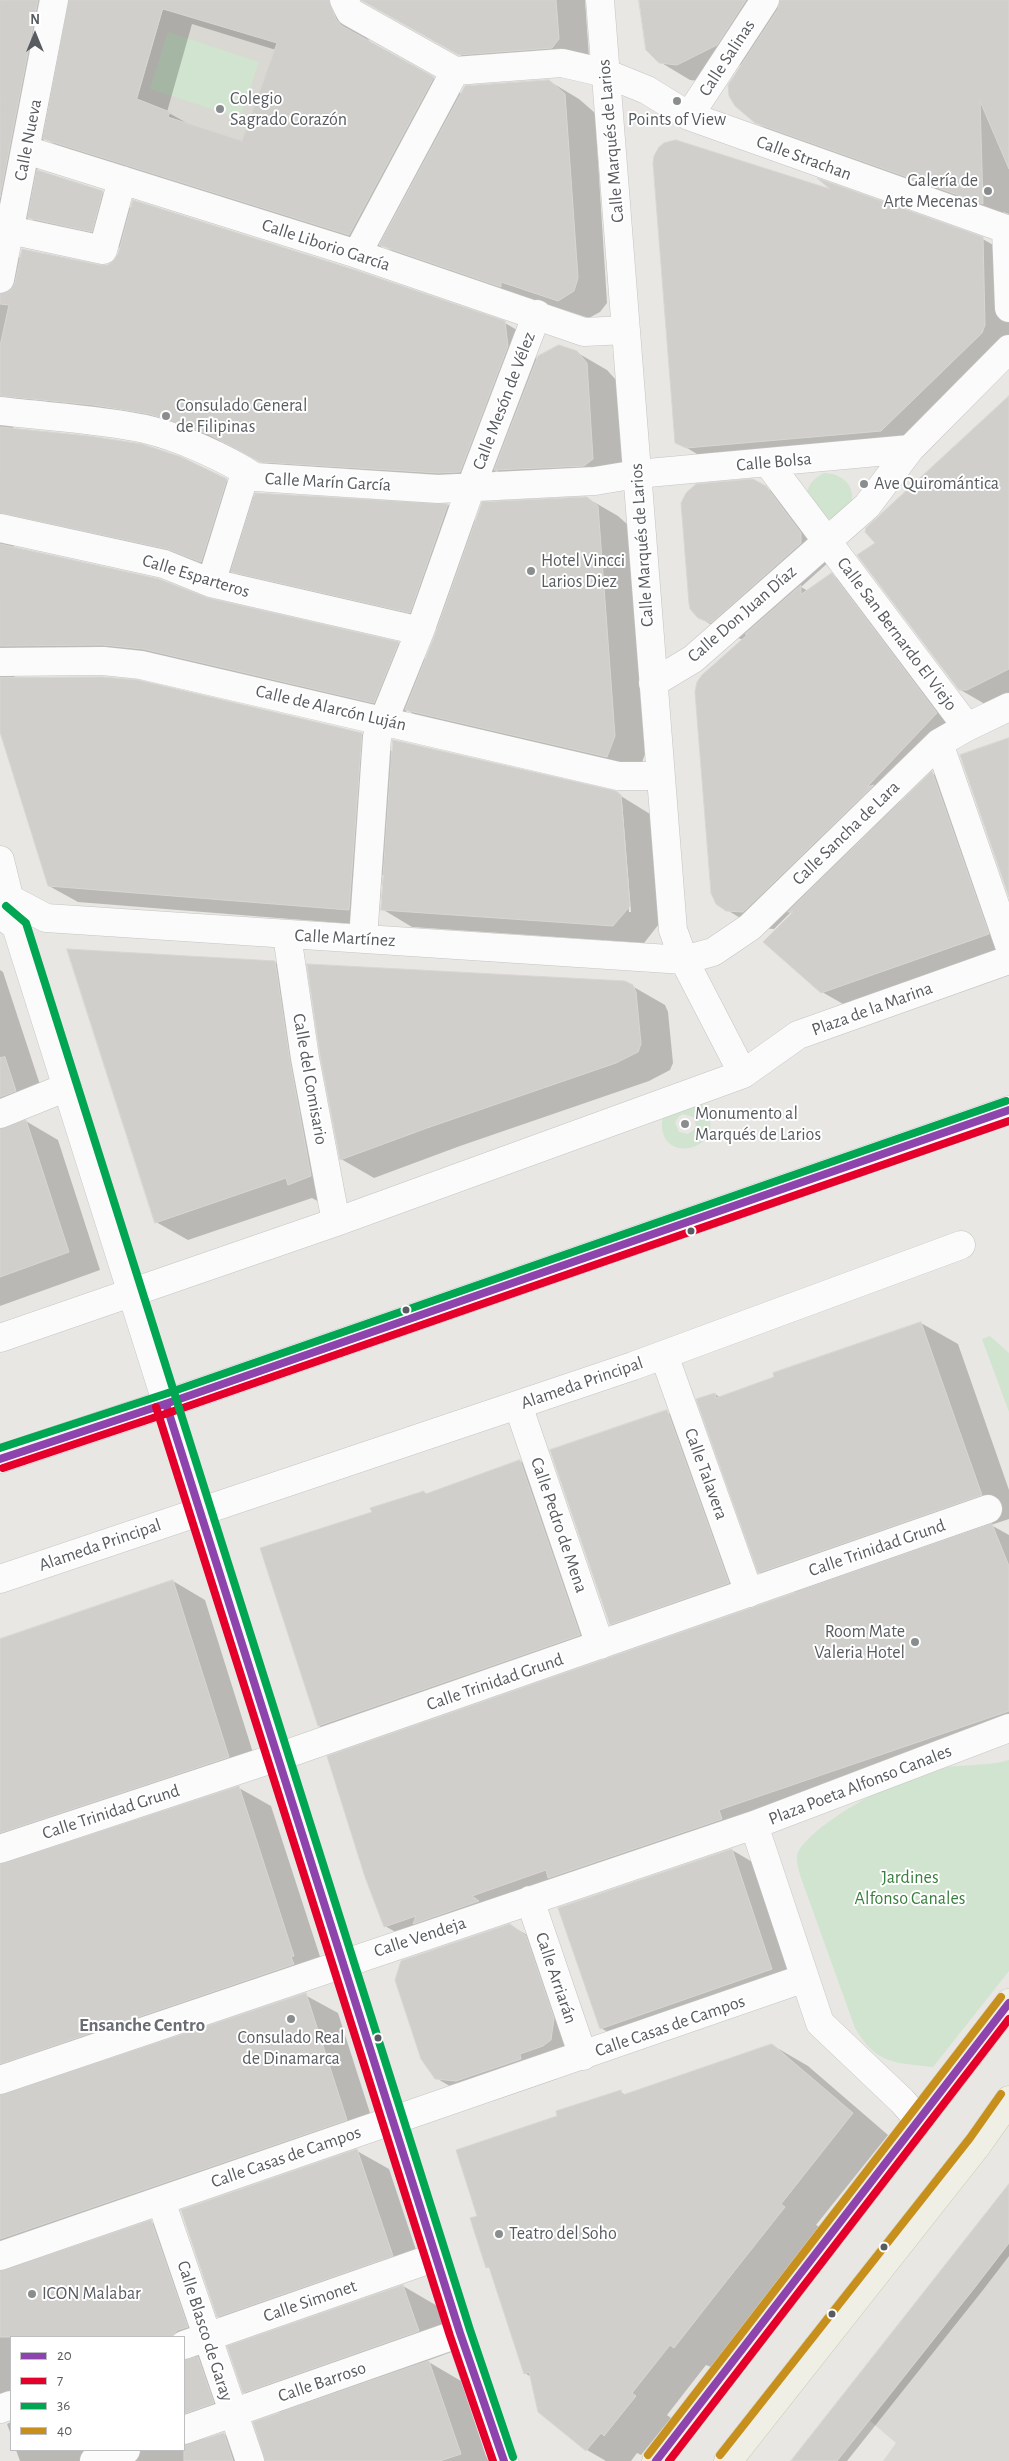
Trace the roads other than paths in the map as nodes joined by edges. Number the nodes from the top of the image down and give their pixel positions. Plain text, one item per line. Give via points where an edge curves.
1 (54, 0) edge
2 (600, 0) edge
3 (765, 0) edge
4 (347, 6) edge
5 (456, 71) junction
6 (605, 73) junction
7 (689, 116) junction
8 (26, 150) junction
9 (122, 180) junction
10 (5, 229) edge
11 (1007, 230) edge
12 (357, 254) junction
13 (0, 279) edge
14 (1009, 308) edge
15 (537, 314) junction
16 (626, 330) junction
17 (1009, 350) edge
18 (982, 379) junction
19 (1009, 384) edge
20 (0, 411) edge
21 (910, 449) junction
22 (768, 463) junction
23 (247, 473) junction
24 (637, 474) junction
25 (471, 487) junction
26 (0, 528) edge
27 (828, 541) junction
28 (211, 583) junction
29 (420, 631) junction
30 (0, 662) edge
31 (653, 683) junction
32 (1009, 707) edge
33 (382, 720) junction
34 (967, 726) junction
35 (939, 743) junction
36 (659, 776) junction
37 (0, 860) edge
38 (9, 913) edge
39 (287, 935) junction
40 (363, 938) junction
41 (1009, 945) edge
42 (684, 960) junction
43 (1009, 960) edge
44 (744, 1074) junction
45 (67, 1086) junction
46 (1009, 1110) edge
47 (0, 1114) edge
48 (336, 1222) junction
49 (961, 1245) dead end
50 (130, 1292) junction
51 (0, 1338) edge
52 (664, 1355) junction
53 (166, 1404) junction
54 (518, 1405) junction
55 (0, 1459) edge
56 (988, 1510) dead end
57 (199, 1512) junction
58 (0, 1579) edge
59 (749, 1593) junction
60 (600, 1645) junction
61 (1009, 1728) edge
62 (278, 1757) junction
63 (754, 1825) junction
64 (0, 1849) edge
65 (530, 1900) junction
66 (343, 1962) junction
67 (805, 1978) junction
68 (1009, 2003) edge
69 (583, 2056) junction
70 (0, 2080) edge
71 (1009, 2100) edge
72 (918, 2119) junction
73 (393, 2120) junction
74 (161, 2201) junction
75 (0, 2256) edge
76 (436, 2257) junction
77 (460, 2334) junction
78 (195, 2340) edge
79 (232, 2413) junction
80 (185, 2430) edge
81 (123, 2451) edge
82 (504, 2458) edge
83 (94, 2461) edge
84 (250, 2461) edge
85 (656, 2461) edge
86 (728, 2461) edge

1 - 8 street, Calle Nueva
2 - 6 street, Calle Marqués de Larios
3 - 7 street, Calle Salinas
4 - 5 street
5 - 6 street, Calle Strachan via 562,63
5 - 12 street
6 - 7 street, Calle Strachan via 647,90
6 - 16 street, Calle Marqués de Larios
7 - 11 street, Calle Strachan
8 - 9 street, Calle Liborio García
8 - 10 street, Calle Nueva
9 - 10 street via 103,250
9 - 12 street, Calle Liborio García
10 - 13 street, Calle Nueva
11 - 14 street
12 - 15 street, Calle Liborio García
15 - 16 street, Calle Liborio García via 584,332
15 - 25 street, Calle Mesón de Vélez
16 - 24 street, Calle Marqués de Larios
17 - 18 street
18 - 19 street
18 - 21 street
20 - 23 street, Calle Marín García via 148,430 176,439
21 - 22 street, Calle Bolsa
21 - 27 street via 867,506
22 - 24 street, Calle Bolsa
22 - 27 street, Calle San Bernardo El Viejo
23 - 25 street, Calle Marín García via 254,478 438,489
23 - 28 street
24 - 25 street, Calle Marín García via 596,481
24 - 31 street, Calle Marqués de Larios
25 - 29 street, Calle Mesón de Vélez
26 - 28 street, Calle Esparteros via 164,564
27 - 31 street, Calle Don Juan Díaz via 693,659
27 - 34 street, Calle San Bernardo El Viejo
28 - 29 street, Calle Esparteros
29 - 33 street, Calle Mesón de Vélez
30 - 33 street, Calle de Alarcón Luján via 103,661 141,665
31 - 36 street, Calle Marqués de Larios
32 - 34 street, Calle Sancha de Lara
33 - 36 street, Calle de Alarcón Luján via 618,776
33 - 40 street, Calle Mesón de Vélez via 377,736
34 - 35 street, Calle Sancha de Lara
35 - 41 street
35 - 42 street, Calle Sancha de Lara via 750,927 713,952
36 - 42 street, Calle Marqués de Larios via 673,930
37 - 38 street
38 - 39 street, Calle Martínez
38 - 45 street
39 - 40 street, Calle Martínez
39 - 48 street, Calle del Comisario via 305,1058
40 - 42 street, Calle Martínez
42 - 44 street, Calle Marqués de Larios
43 - 44 street, Plaza de la Marina via 798,1035
44 - 48 street
45 - 47 street
45 - 50 street
46 - 53 street
48 - 50 street
49 - 52 street, Alameda Principal
50 - 51 street
50 - 53 street
52 - 54 street, Alameda Principal
52 - 59 street, Calle Talavera
53 - 55 street
53 - 57 street
54 - 57 street, Alameda Principal
54 - 60 street, Calle Pedro de Mena
56 - 59 street, Calle Trinidad Grund
57 - 58 street, Alameda Principal
57 - 62 street
59 - 60 street, Calle Trinidad Grund
60 - 62 street, Calle Trinidad Grund
61 - 63 street, Plaza Poeta Alfonso Canales
62 - 64 street, Calle Trinidad Grund
62 - 66 street
63 - 65 street, Calle Vendeja
63 - 67 street, Plaza Poeta Alfonso Canales
65 - 66 street, Calle Vendeja
65 - 69 street, Calle Arriarán
66 - 70 street, Calle Vendeja
66 - 73 street
67 - 69 street, Calle Casas de Campos
67 - 72 street, Plaza Poeta Alfonso Canales via 820,2023
68 - 72 main road
69 - 73 street, Calle Casas de Campos
71 - 86 main road via 978,2144
72 - 85 main road
73 - 74 street, Calle Casas de Campos
73 - 76 street
74 - 75 street, Calle Casas de Campos
74 - 78 street, Calle Blasco de Garay
76 - 77 street
76 - 78 street, Calle Simonet
77 - 79 street, Calle Barroso
77 - 82 street
78 - 79 street, Calle Blasco de Garay
79 - 80 street, Calle Barroso
79 - 84 street, Calle Blasco de Garay
81 - 83 street

